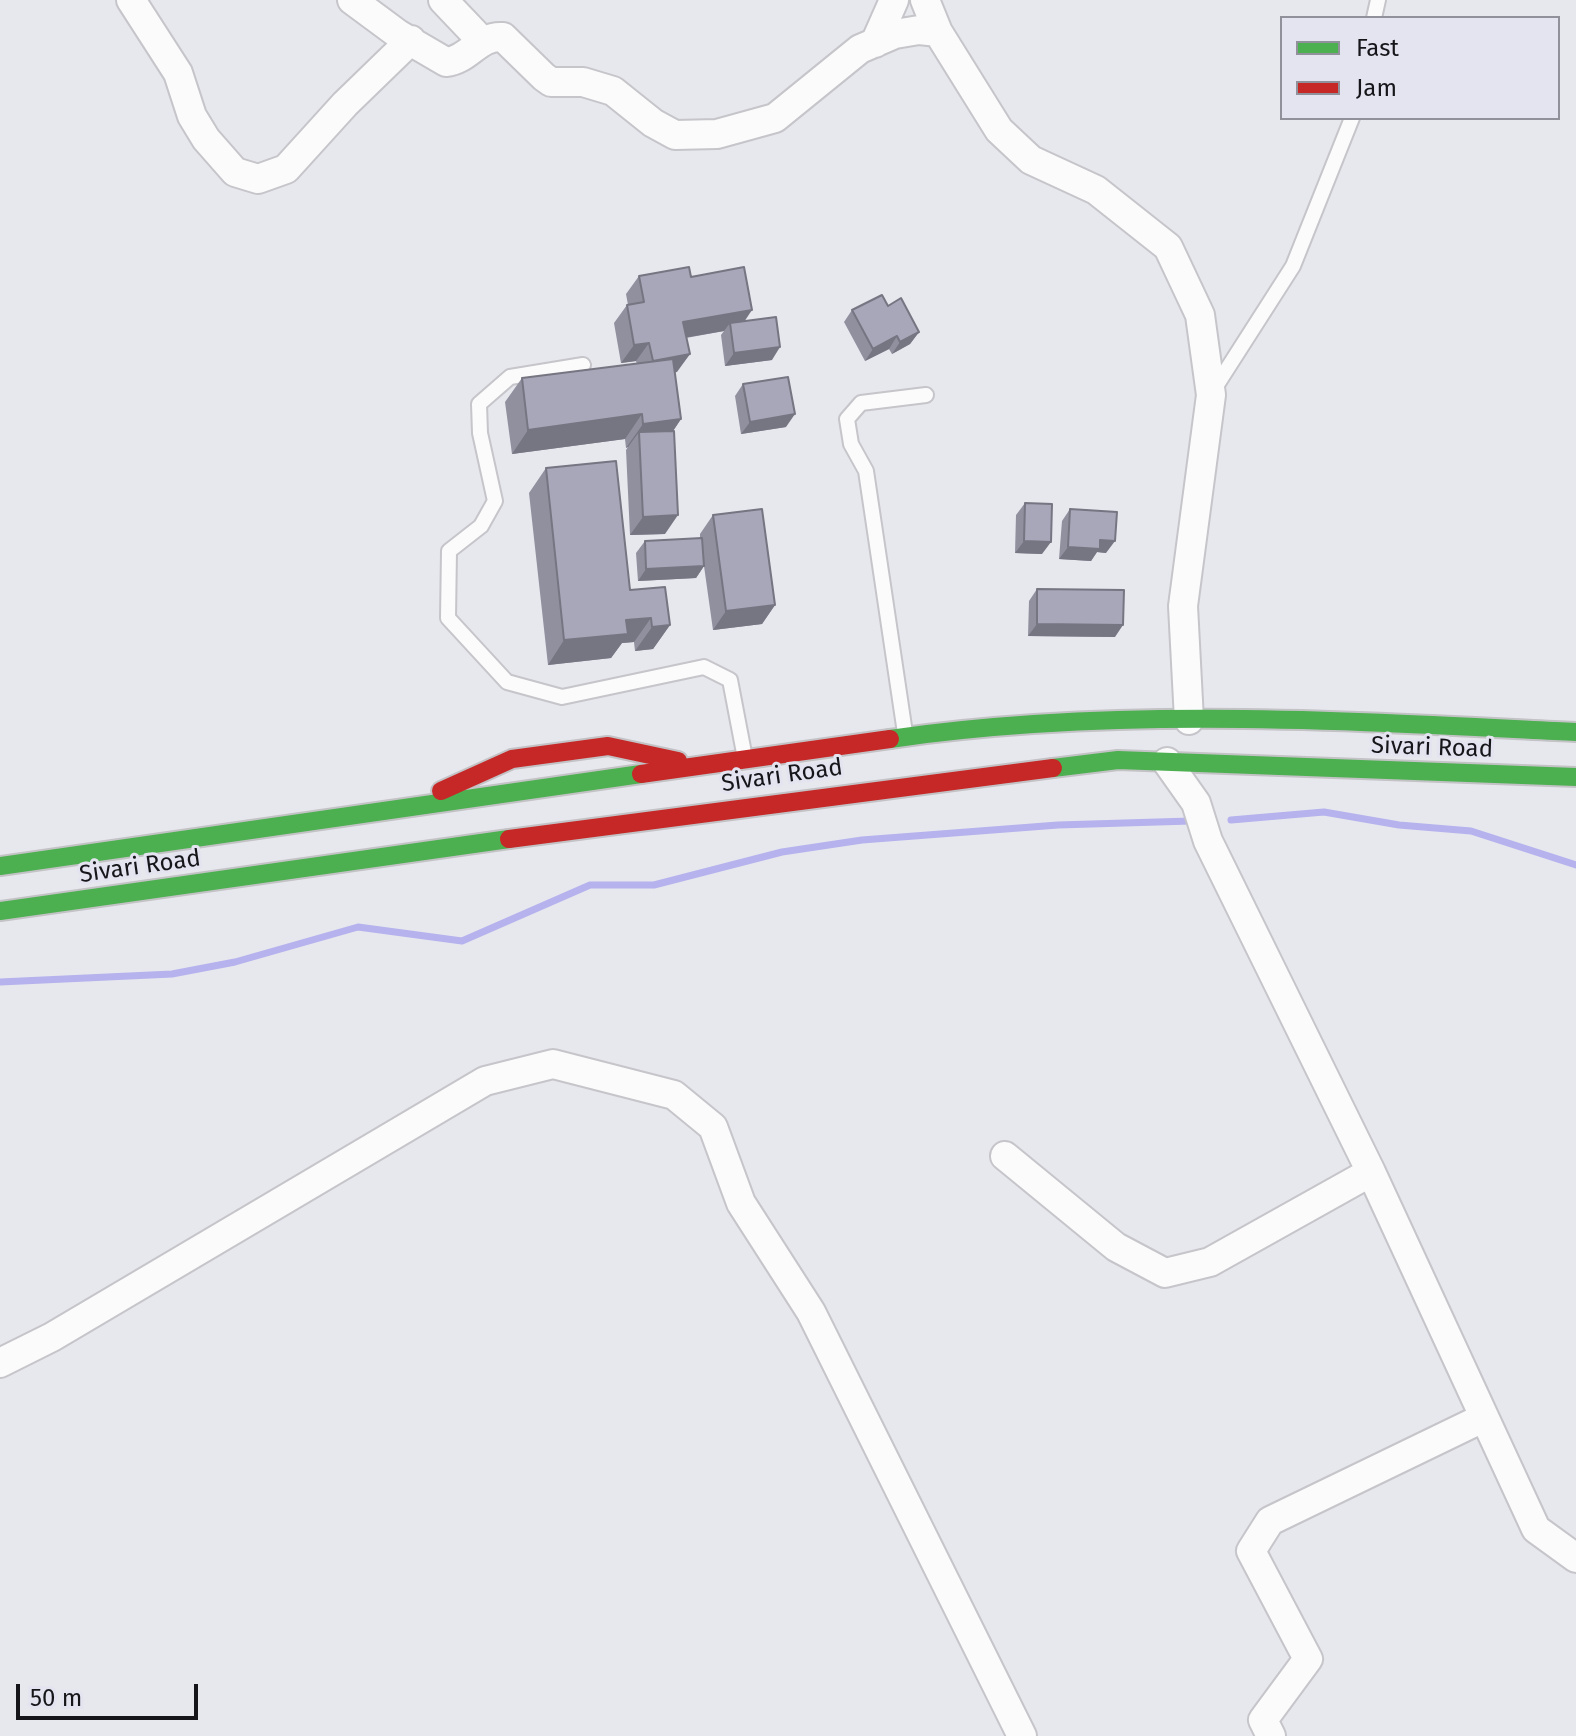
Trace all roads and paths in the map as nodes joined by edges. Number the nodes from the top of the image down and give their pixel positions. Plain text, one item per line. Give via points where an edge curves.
1 (131, 0) edge
2 (352, 0) edge
3 (443, 0) edge
4 (894, 0) edge
5 (925, 0) edge
6 (938, 32) junction
7 (411, 40) junction
8 (482, 41) junction
9 (875, 43) junction
10 (1351, 120) edge
11 (583, 365) dead end
12 (926, 395) dead end
13 (1211, 395) junction
14 (1189, 720) junction
15 (1576, 732) edge
16 (906, 737) junction
17 (745, 762) junction
18 (1167, 762) junction
19 (1233, 764) junction
20 (708, 767) junction
21 (1576, 777) edge
22 (1196, 803) junction
23 (398, 811) junction
24 (0, 866) edge
25 (0, 911) edge
26 (1005, 1156) dead end
27 (1371, 1172) junction
28 (0, 1363) edge
29 (1483, 1418) junction
30 (1576, 1558) edge
31 (1022, 1736) edge
32 (1271, 1736) edge

1 - 7 street via 178,73 206,139 235,172 258,179 286,169
2 - 7 street
3 - 8 street
4 - 9 street
5 - 6 street
6 - 9 street via 919,30
6 - 13 street via 999,130 1020,150 1096,190 1168,247 1200,315
7 - 8 street via 446,62
8 - 9 street via 492,36 508,39 551,82 583,82 613,91 675,135 717,134 775,118 860,49
10 - 13 lane via 1293,266
11 - 17 lane via 510,377 479,404 495,501 481,526 449,551 448,618 507,682 562,697 704,667 730,680
12 - 16 lane via 861,403 847,419 851,444 866,471
13 - 14 street via 1183,606
14 - 15 main road, Sivari Road via 1257,717
14 - 16 main road, Sivari Road via 973,727
16 - 17 main road, Sivari Road
17 - 20 main road, Sivari Road
18 - 19 main road, Sivari Road
18 - 22 street
18 - 25 main road, Sivari Road via 1118,760 973,775
19 - 21 main road, Sivari Road
19 - 22 street via 1207,785
20 - 23 main road, Sivari Road
20 - 23 main road via 608,746 512,759
22 - 27 street via 1208,841
23 - 24 main road, Sivari Road
26 - 27 street via 1116,1247 1165,1273 1210,1262
27 - 29 street
28 - 31 street via 485,1081 553,1064 674,1095 713,1127 741,1203 811,1312
29 - 30 street via 1536,1529
29 - 32 street via 1270,1521 1251,1551 1308,1659 1263,1720

